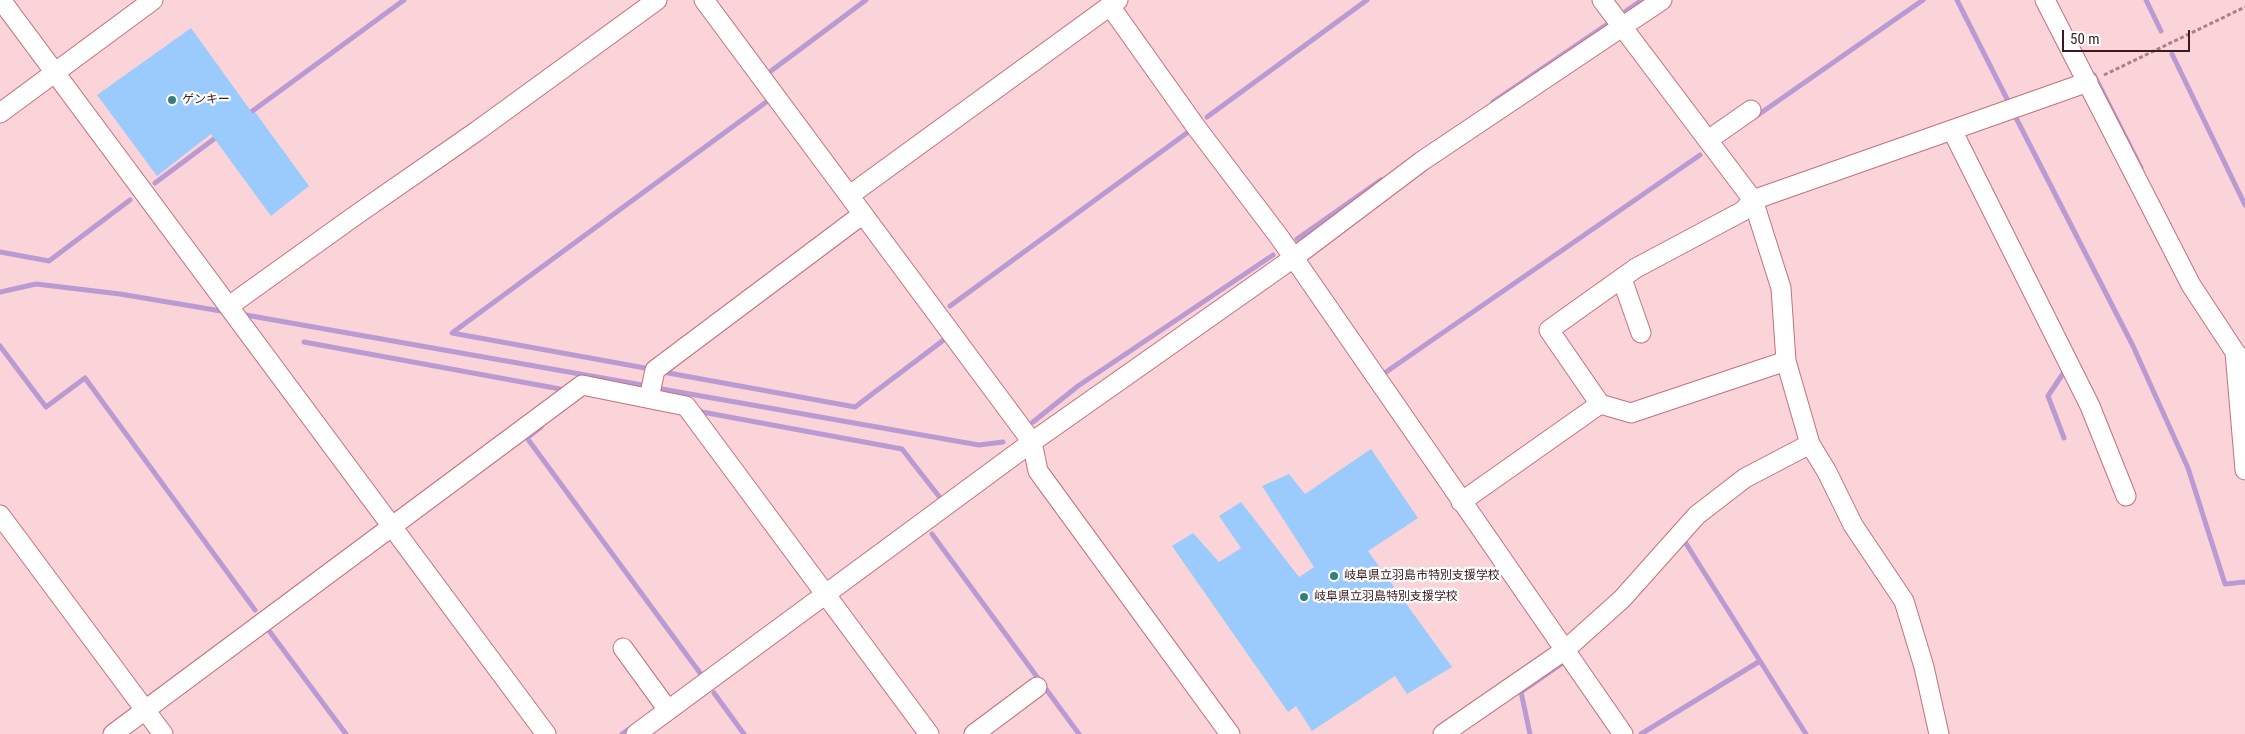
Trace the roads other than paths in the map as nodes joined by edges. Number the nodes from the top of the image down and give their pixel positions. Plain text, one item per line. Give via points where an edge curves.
1 (2, 0) edge
2 (154, 0) edge
3 (657, 0) edge
4 (704, 0) edge
5 (1602, 0) edge
6 (1662, 0) edge
7 (2045, 0) edge
8 (1114, 3) edge
9 (1623, 26) junction
10 (54, 74) junction
11 (2088, 82) junction
12 (1751, 110) dead end
13 (0, 113) edge
14 (1952, 130) junction
15 (1708, 140) junction
16 (850, 195) junction
17 (1753, 200) junction
18 (864, 214) junction
19 (1292, 259) junction
20 (1622, 279) junction
21 (233, 311) junction
22 (1641, 333) dead end
23 (2240, 358) edge
24 (1786, 361) junction
25 (651, 389) junction
26 (1600, 404) junction
27 (1032, 442) junction
28 (1810, 444) junction
29 (2245, 470) edge
30 (2126, 496) dead end
31 (1461, 502) junction
32 (0, 514) edge
33 (393, 527) junction
34 (825, 594) junction
35 (623, 648) dead end
36 (1565, 650) junction
37 (1037, 687) dead end
38 (145, 710) junction
39 (668, 710) junction
40 (113, 734) edge
41 (163, 734) edge
42 (546, 734) edge
43 (636, 734) edge
44 (929, 734) edge
45 (974, 734) edge
46 (1230, 734) edge
47 (1444, 734) edge
48 (1623, 734) edge
49 (1939, 734) edge

1 - 10 street
2 - 10 street
3 - 21 street
4 - 16 street
5 - 9 street
6 - 9 street
7 - 11 street
8 - 16 street
8 - 19 street via 1196,127 1280,238
9 - 15 street
9 - 19 street via 1422,161
10 - 13 street
10 - 21 street
11 - 14 street
11 - 23 street via 2191,284
12 - 15 street
14 - 17 street
14 - 30 street via 2090,406
15 - 17 street
16 - 18 street
17 - 20 street via 1743,210 1636,268
17 - 24 street via 1781,288
18 - 25 street via 655,370
18 - 27 street
19 - 27 street
19 - 31 street
20 - 22 street
20 - 26 street via 1550,330
21 - 33 street
23 - 29 street
24 - 26 street via 1631,413
24 - 28 street
25 - 33 street via 582,385
25 - 34 street via 686,406
26 - 31 street
27 - 34 street
27 - 46 street via 1038,471
28 - 36 street via 1745,478 1697,515 1622,599
28 - 49 street via 1853,525 1904,601 1924,667
31 - 36 street
32 - 38 street
33 - 38 street
33 - 42 street
34 - 39 street
34 - 44 street
35 - 39 street
36 - 47 street
36 - 48 street
37 - 45 street
38 - 40 street
38 - 41 street
39 - 43 street

